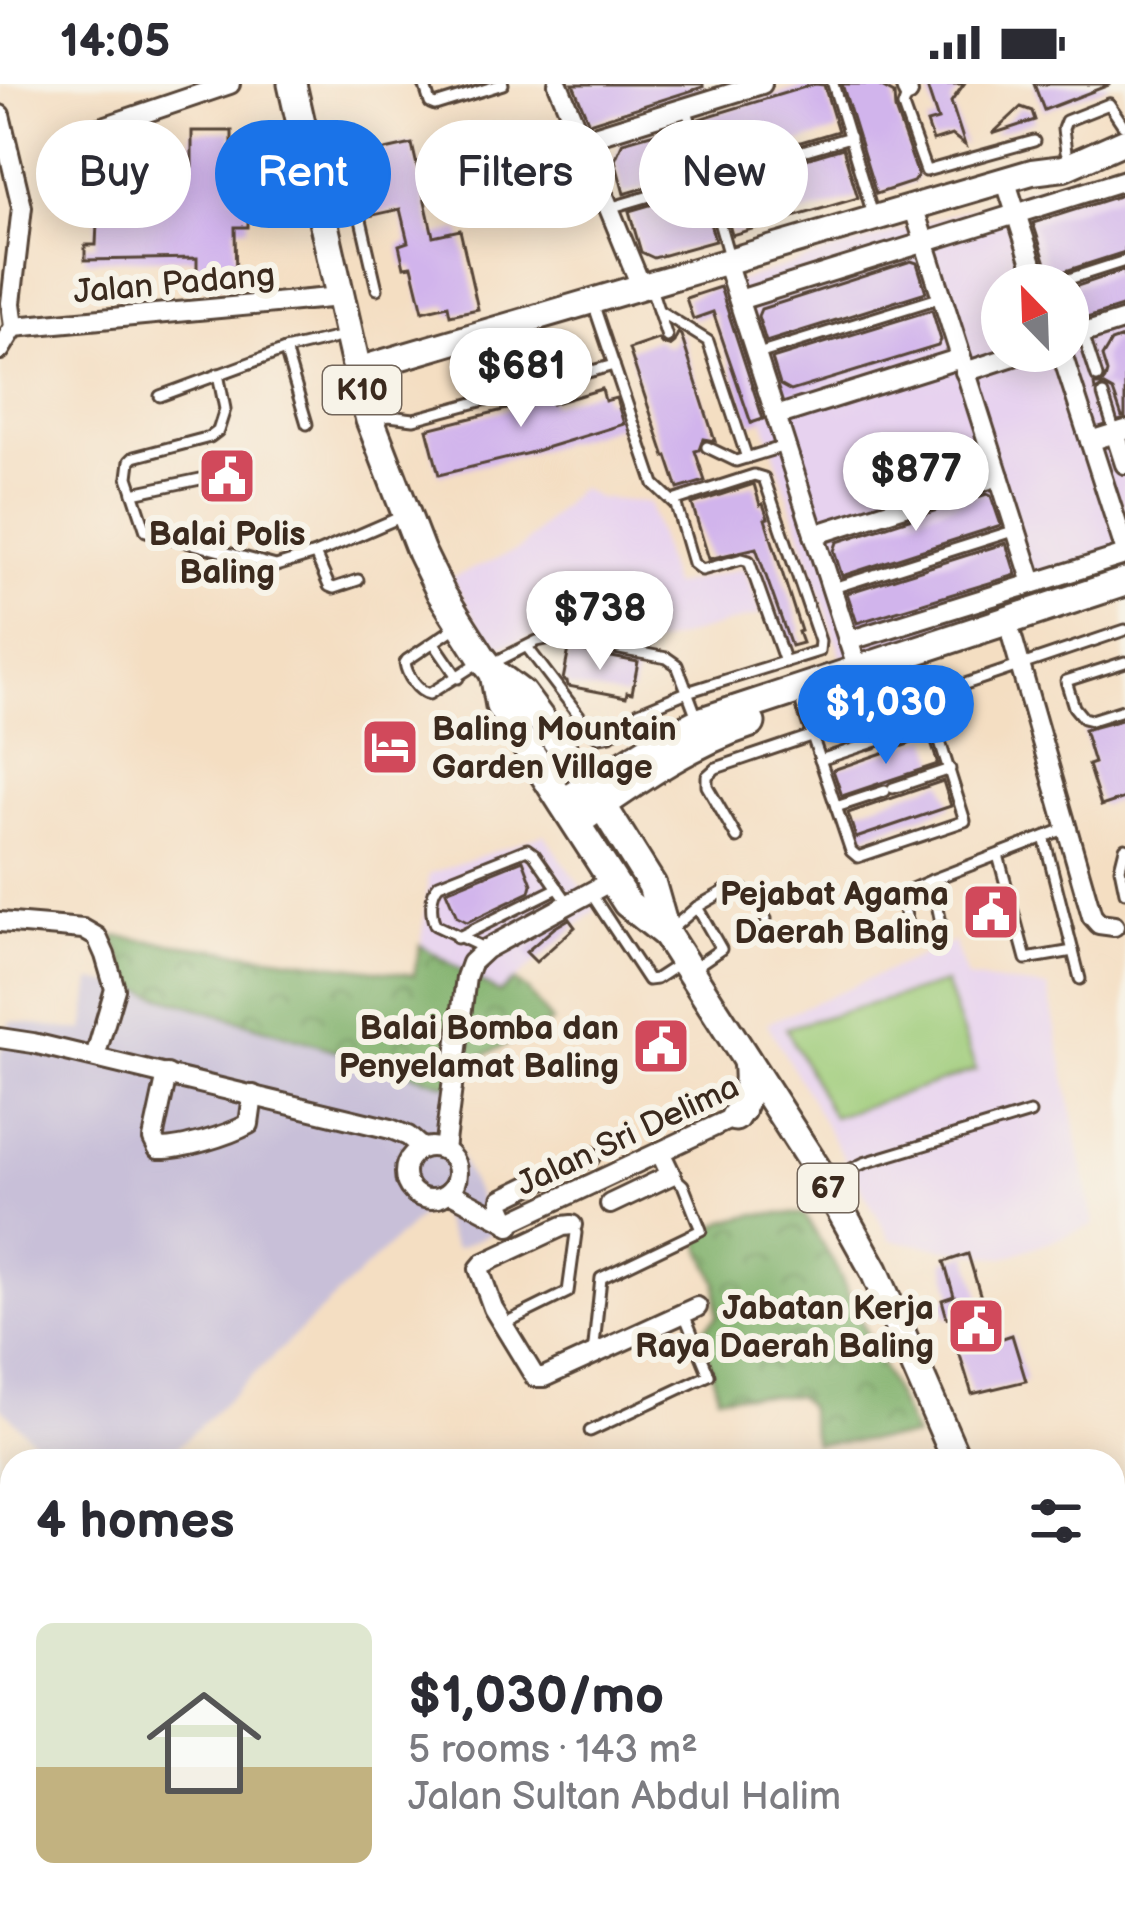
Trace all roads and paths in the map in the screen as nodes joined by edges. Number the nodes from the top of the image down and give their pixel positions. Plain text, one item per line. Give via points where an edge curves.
1 (230, 84) edge
2 (292, 84) edge
3 (424, 84) edge
4 (502, 84) edge
5 (559, 84) edge
6 (762, 84) edge
7 (833, 84) edge
8 (906, 88) edge
9 (726, 89) edge
10 (686, 108) junction
11 (0, 115) edge
12 (124, 120) edge
13 (300, 120) edge
14 (573, 120) edge
15 (690, 120) edge
16 (615, 130) edge
17 (1124, 130) edge
18 (850, 137) junction
19 (1034, 141) dead end
20 (808, 149) edge
21 (954, 164) junction
22 (1032, 172) junction
23 (1005, 179) junction
24 (1125, 180) edge
25 (963, 192) junction
26 (913, 206) junction
27 (1016, 214) junction
28 (874, 218) junction
29 (615, 221) edge
30 (324, 228) edge
31 (363, 228) edge
32 (720, 228) edge
33 (924, 242) junction
34 (728, 261) junction
35 (1125, 261) edge
36 (1032, 264) edge
37 (1089, 273) edge
38 (645, 285) junction
39 (377, 289) dead end
40 (340, 297) junction
41 (942, 297) junction
42 (739, 300) junction
43 (592, 301) junction
44 (658, 310) junction
45 (1125, 320) edge
46 (507, 326) junction
47 (14, 327) junction
48 (1089, 332) edge
49 (349, 335) junction
50 (667, 337) dead end
51 (0, 350) edge
52 (285, 350) junction
53 (756, 355) junction
54 (981, 361) edge
55 (1089, 361) edge
56 (614, 365) junction
57 (963, 365) junction
58 (357, 370) junction
59 (1068, 372) edge
60 (218, 374) junction
61 (1097, 377) dead end
62 (527, 388) junction
63 (1102, 394) dead end
64 (160, 396) dead end
65 (776, 416) junction
66 (370, 420) junction
67 (307, 424) dead end
68 (1120, 431) edge
69 (1090, 441) junction
70 (785, 446) junction
71 (707, 447) dead end
72 (747, 458) junction
73 (1125, 464) edge
74 (234, 472) dead end
75 (999, 476) junction
76 (134, 493) junction
77 (673, 501) junction
78 (405, 515) junction
79 (1016, 530) junction
80 (814, 536) junction
81 (787, 544) junction
82 (1125, 552) edge
83 (315, 554) junction
84 (358, 580) dead end
85 (1125, 582) edge
86 (1034, 584) junction
87 (832, 589) junction
88 (1125, 600) edge
89 (839, 614) junction
90 (814, 622) junction
91 (460, 624) junction
92 (1125, 630) edge
93 (1012, 637) junction
94 (848, 641) junction
95 (434, 643) junction
96 (527, 647) junction
97 (1059, 652) junction
98 (785, 662) junction
99 (1125, 662) edge
100 (1020, 665) junction
101 (489, 666) junction
102 (458, 678) junction
103 (860, 678) junction
104 (1066, 681) junction
105 (687, 692) junction
106 (926, 697) junction
107 (802, 706) junction
108 (1124, 710) edge
109 (699, 722) junction
110 (934, 722) junction
111 (812, 735) junction
112 (564, 751) junction
113 (820, 760) junction
114 (950, 769) junction
115 (616, 770) junction
116 (595, 796) junction
117 (836, 807) junction
118 (569, 813) junction
119 (1067, 828) junction
120 (1045, 837) junction
121 (737, 838) dead end
122 (1125, 848) edge
123 (998, 855) junction
124 (932, 880) junction
125 (601, 886) junction
126 (1125, 892) edge
127 (563, 896) junction
128 (697, 907) junction
129 (766, 919) dead end
130 (0, 922) edge
131 (1119, 925) edge
132 (658, 928) junction
133 (457, 938) junction
134 (622, 940) junction
135 (486, 949) junction
136 (1073, 951) junction
137 (686, 966) junction
138 (1080, 979) dead end
139 (0, 1038) edge
140 (95, 1058) junction
141 (746, 1061) junction
142 (167, 1074) junction
143 (253, 1095) junction
144 (772, 1100) junction
145 (1030, 1113) dead end
146 (735, 1117) junction
147 (422, 1148) junction
148 (444, 1150) junction
149 (660, 1152) junction
150 (590, 1156) dead end
151 (671, 1174) junction
152 (825, 1182) junction
153 (448, 1192) junction
154 (610, 1204) dead end
155 (508, 1222) junction
156 (572, 1226) joint
157 (519, 1246) junction
158 (690, 1310) joint
159 (503, 1324) junction
160 (592, 1355) junction
161 (590, 1431) dead end
162 (952, 1449) edge

1 - 12 street
2 - 13 main road, K10
3 - 4 lane via 435,105
5 - 14 street
6 - 9 street
7 - 18 lane
8 - 21 lane via 904,110 924,169
9 - 10 street
10 - 15 lane
10 - 16 street
11 - 47 street via 22,207
17 - 22 street
17 - 22 street via 1064,167
18 - 20 lane
18 - 28 lane
19 - 21 lane
21 - 25 lane
22 - 23 street
23 - 25 street
23 - 27 street
24 - 27 street
25 - 26 street
26 - 28 street
26 - 33 street
27 - 33 street
27 - 36 street
28 - 34 street
29 - 38 street
30 - 40 main road, K10
31 - 39 lane
32 - 34 lane
33 - 41 street
33 - 42 street
34 - 38 street
34 - 42 street
35 - 37 lane
38 - 43 street
38 - 44 lane
40 - 47 street, Jalan Padang
40 - 49 main road, K10
41 - 53 lane
41 - 57 street
42 - 53 street
43 - 46 street
43 - 56 lane
44 - 50 lane
44 - 72 lane via 708,341
45 - 48 street
46 - 58 street
46 - 62 lane
47 - 51 street
49 - 52 lane
49 - 58 main road, K10
52 - 60 lane
52 - 67 lane
53 - 65 street
54 - 57 street
55 - 61 lane
56 - 62 lane
56 - 77 lane via 654,484
57 - 65 street
57 - 75 street
58 - 66 main road, K10
59 - 69 street
60 - 64 lane
60 - 76 lane via 225,409 218,431 134,457
62 - 66 lane via 414,419
63 - 68 lane
65 - 70 street
66 - 78 main road, K10
68 - 69 street
68 - 73 street
69 - 82 street
70 - 72 lane
70 - 80 street
71 - 72 lane via 731,460
74 - 76 lane
75 - 79 street
75 - 80 street
76 - 83 lane via 152,534 268,566
77 - 81 lane via 762,476
77 - 98 lane via 698,569 749,561
78 - 83 lane
78 - 91 main road, K10
79 - 86 street
79 - 87 lane
80 - 81 lane
80 - 87 street
81 - 90 lane
82 - 86 street
83 - 84 lane via 329,586
85 - 103 main road
86 - 94 street
87 - 89 street
88 - 93 main road
89 - 90 lane
89 - 94 street
90 - 98 lane via 821,649
91 - 95 lane
91 - 101 main road, K10
92 - 97 lane
93 - 100 street
93 - 103 main road
94 - 103 street
95 - 102 lane
95 - 102 lane via 407,660 407,672 429,694
96 - 101 lane
96 - 105 lane via 566,637 667,658
96 - 105 lane via 599,737
97 - 100 lane
97 - 104 lane
98 - 105 lane
99 - 104 lane
100 - 106 lane
100 - 119 street
101 - 102 lane
101 - 112 main road, K10
101 - 118 main road, K10 via 500,706
103 - 107 main road
103 - 109 main road
104 - 108 lane via 1083,718
105 - 109 lane
106 - 110 lane
106 - 111 lane
107 - 111 lane
107 - 116 main road via 714,737
109 - 115 main road
110 - 113 lane
110 - 114 lane
111 - 113 lane
111 - 121 lane via 710,771 707,786
112 - 115 main road
112 - 116 main road, K10
113 - 117 lane
114 - 117 lane
114 - 117 lane via 963,823 862,857 851,851
115 - 116 main road
116 - 118 main road
116 - 132 main road, 67 via 652,885
118 - 125 main road, 67
119 - 120 lane
119 - 131 street via 1092,916
120 - 123 lane
120 - 136 lane
122 - 126 lane
123 - 124 lane
123 - 136 lane via 1024,956
124 - 124 lane via 942,928 910,935 900,894
125 - 127 street
125 - 132 main road, 67
125 - 134 lane
127 - 133 lane
127 - 133 lane via 526,849 439,884 433,920
127 - 135 street
128 - 129 lane via 736,887
128 - 132 lane
128 - 137 lane via 721,949
130 - 140 street via 97,937 115,989
132 - 134 lane
132 - 137 main road, 67
133 - 135 lane
134 - 137 lane via 650,981
135 - 148 street via 466,977
136 - 138 lane
137 - 141 main road, 67
139 - 140 street
140 - 142 street
141 - 144 main road, 67
141 - 146 main road via 748,1088
142 - 143 street
142 - 143 street via 153,1139 158,1149 239,1130 249,1124
143 - 147 street via 391,1129
144 - 146 street, Jalan Sri Delima
144 - 152 main road, 67
145 - 152 lane
146 - 149 street, Jalan Sri Delima
147 - 148 street
147 - 153 street via 404,1169 410,1189 428,1199
148 - 153 street via 457,1170
149 - 151 street
149 - 155 street, Jalan Sri Delima
150 - 155 street via 502,1199
151 - 154 street
151 - 160 lane via 701,1230 601,1278
152 - 162 main road, 67 via 884,1290
153 - 155 street
155 - 157 street
156 - 157 street
156 - 159 lane via 568,1292
157 - 159 street via 478,1269
158 - 160 street
158 - 161 lane via 709,1376
159 - 160 street via 538,1378

